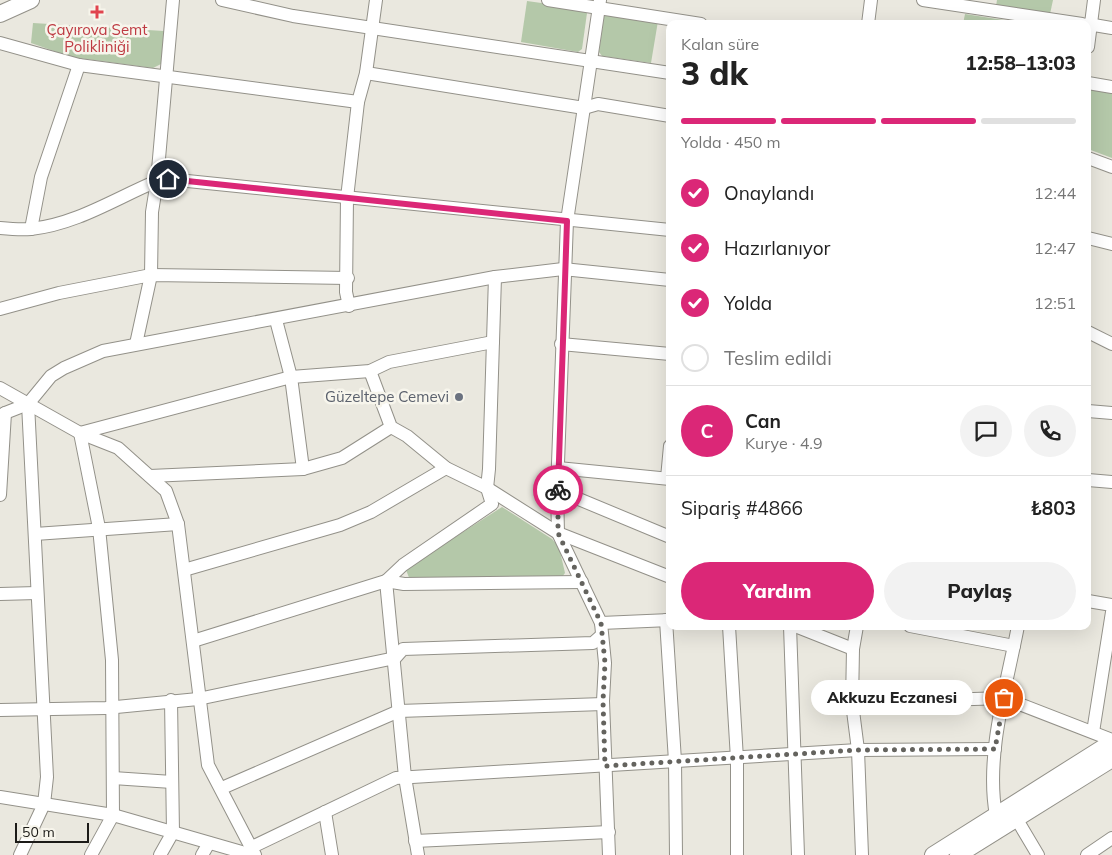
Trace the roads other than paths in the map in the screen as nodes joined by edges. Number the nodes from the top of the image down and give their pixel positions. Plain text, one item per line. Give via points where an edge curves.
1 (31, 0) edge
2 (173, 0) edge
3 (222, 0) edge
4 (376, 0) edge
5 (548, 0) edge
6 (871, 0) edge
7 (922, 0) edge
8 (1094, 0) edge
9 (599, 4) edge
10 (1, 10) edge
11 (681, 20) edge
12 (868, 20) edge
13 (1060, 20) edge
14 (1088, 20) edge
15 (1091, 25) edge
16 (373, 27) junction
17 (1112, 28) edge
18 (0, 43) edge
19 (591, 60) junction
20 (79, 65) junction
21 (666, 72) edge
22 (366, 73) junction
23 (166, 77) junction
24 (1091, 83) edge
25 (1112, 86) edge
26 (358, 102) junction
27 (584, 108) junction
28 (666, 115) edge
29 (1091, 159) edge
30 (1112, 167) edge
31 (157, 181) junction
32 (348, 198) junction
33 (567, 221) junction
34 (0, 228) edge
35 (31, 229) junction
36 (666, 230) edge
37 (1091, 239) edge
38 (1112, 244) edge
39 (564, 269) junction
40 (151, 275) junction
41 (495, 277) junction
42 (348, 278) junction
43 (666, 280) edge
44 (349, 306) junction
45 (0, 308) edge
46 (276, 320) junction
47 (1091, 334) edge
48 (493, 342) junction
49 (136, 344) junction
50 (561, 344) junction
51 (1112, 344) edge
52 (666, 354) edge
53 (370, 371) junction
54 (291, 377) junction
55 (0, 388) edge
56 (28, 404) junction
57 (1091, 411) edge
58 (1112, 412) edge
59 (2, 415) edge
60 (391, 428) junction
61 (80, 433) junction
62 (446, 468) junction
63 (558, 468) junction
64 (303, 469) junction
65 (150, 476) junction
66 (666, 479) edge
67 (1091, 480) edge
68 (1112, 482) edge
69 (487, 488) junction
70 (558, 490) junction
71 (0, 496) edge
72 (178, 524) junction
73 (99, 528) junction
74 (558, 533) junction
75 (34, 534) junction
76 (666, 535) edge
77 (184, 570) junction
78 (666, 575) edge
79 (386, 581) junction
80 (582, 582) junction
81 (37, 593) junction
82 (0, 594) edge
83 (1091, 602) edge
84 (1112, 605) edge
85 (1112, 612) edge
86 (666, 620) edge
87 (602, 629) junction
88 (668, 630) edge
89 (729, 630) edge
90 (790, 630) edge
91 (805, 630) edge
92 (856, 630) edge
93 (931, 630) edge
94 (1017, 630) edge
95 (192, 641) junction
96 (1014, 646) junction
97 (853, 649) junction
98 (395, 658) junction
99 (1004, 698) junction
100 (198, 699) junction
101 (171, 700) junction
102 (852, 703) junction
103 (604, 704) junction
104 (112, 707) junction
105 (44, 708) junction
106 (0, 710) edge
107 (399, 711) junction
108 (1093, 732) junction
109 (1112, 741) edge
110 (995, 749) junction
111 (858, 750) junction
112 (796, 754) junction
113 (1112, 758) edge
114 (737, 759) junction
115 (675, 761) junction
116 (605, 766) junction
117 (406, 777) junction
118 (113, 778) junction
119 (172, 782) junction
120 (222, 788) junction
121 (0, 797) edge
122 (44, 804) junction
123 (325, 812) junction
124 (113, 815) junction
125 (996, 815) junction
126 (1016, 818) junction
127 (173, 832) junction
128 (609, 832) junction
129 (1112, 838) edge
130 (415, 841) junction
131 (209, 843) junction
132 (253, 852) edge
133 (20, 855) edge
134 (92, 855) edge
135 (160, 855) edge
136 (202, 855) edge
137 (332, 855) edge
138 (418, 855) edge
139 (609, 855) edge
140 (676, 855) edge
141 (737, 855) edge
142 (798, 855) edge
143 (862, 855) edge
144 (933, 855) edge
145 (958, 855) edge
146 (1038, 855) edge
147 (1087, 855) edge

1 - 10 main road
2 - 23 street
3 - 16 street via 293,16
4 - 16 street
5 - 9 street
6 - 12 street
7 - 13 street
8 - 14 street
9 - 11 street
9 - 19 street
15 - 17 street
16 - 19 street
16 - 22 street
18 - 20 street
19 - 21 street
19 - 27 street
20 - 23 street
20 - 35 street via 41,177
22 - 26 street
22 - 27 street
23 - 26 street
23 - 31 street
24 - 25 street
26 - 32 street
27 - 28 street via 598,104
27 - 33 street
29 - 30 street
31 - 32 street via 182,180
31 - 35 street via 83,215
31 - 40 street via 152,212
32 - 33 street
32 - 42 street
33 - 36 street
33 - 39 street
34 - 35 street
37 - 38 street
39 - 41 street
39 - 43 street
39 - 50 street
40 - 42 street
40 - 45 street
40 - 49 street
41 - 44 street
41 - 48 street
42 - 44 street
44 - 46 street
46 - 49 street
46 - 54 street
47 - 51 street
48 - 53 street via 389,362
48 - 69 street
49 - 56 street via 103,351 64,368 51,376
50 - 52 street
50 - 63 street
53 - 54 street
53 - 60 street
54 - 61 street
54 - 64 street
55 - 56 street
56 - 59 street
56 - 61 street
56 - 75 street
57 - 58 street
59 - 71 street
60 - 62 street via 407,436
60 - 64 street via 342,458
61 - 65 street via 118,448
61 - 73 street
62 - 69 street
62 - 77 street via 371,512 340,525
63 - 66 street
63 - 70 street
64 - 65 street
65 - 72 street via 166,491
67 - 68 street
69 - 74 street
69 - 79 street via 492,504 403,565
70 - 74 street
70 - 76 street
72 - 73 street
72 - 77 street
73 - 75 street
73 - 104 street via 112,660
74 - 78 street
74 - 80 street
75 - 81 street
77 - 95 street
79 - 80 street via 404,584
79 - 95 street
79 - 98 street
80 - 87 street
81 - 82 street
81 - 105 street
83 - 84 street
85 - 108 street
86 - 87 street
87 - 98 street via 593,643 403,649
87 - 103 street
88 - 115 street
89 - 114 street
90 - 112 street
91 - 97 street
92 - 97 street
93 - 96 street
94 - 96 street
95 - 100 street
96 - 99 street
97 - 102 street
98 - 100 street
98 - 107 street
99 - 102 street
99 - 108 street
99 - 110 street
100 - 101 street
100 - 120 street via 208,765
101 - 104 street
101 - 119 street
102 - 111 street
103 - 107 street
103 - 116 street
104 - 105 street
104 - 118 street
105 - 106 street
105 - 122 street via 47,777
107 - 117 street
107 - 120 street
108 - 109 street
109 - 125 main road
110 - 111 street
110 - 125 street via 993,794
111 - 112 street
111 - 143 street
112 - 114 street
112 - 142 street
113 - 126 main road
114 - 115 street
114 - 141 street
115 - 116 street
115 - 140 street
116 - 117 street
116 - 128 street
117 - 123 street via 396,778
117 - 130 street
118 - 119 street
118 - 124 street
119 - 127 street
120 - 132 street
121 - 122 street
122 - 124 street
122 - 133 street
123 - 132 street
123 - 137 street
124 - 127 street
124 - 134 street
125 - 144 main road
126 - 145 main road
126 - 146 street
127 - 131 street
127 - 135 street
128 - 130 street
128 - 139 street
129 - 147 street
130 - 138 street
131 - 132 street
131 - 136 street

